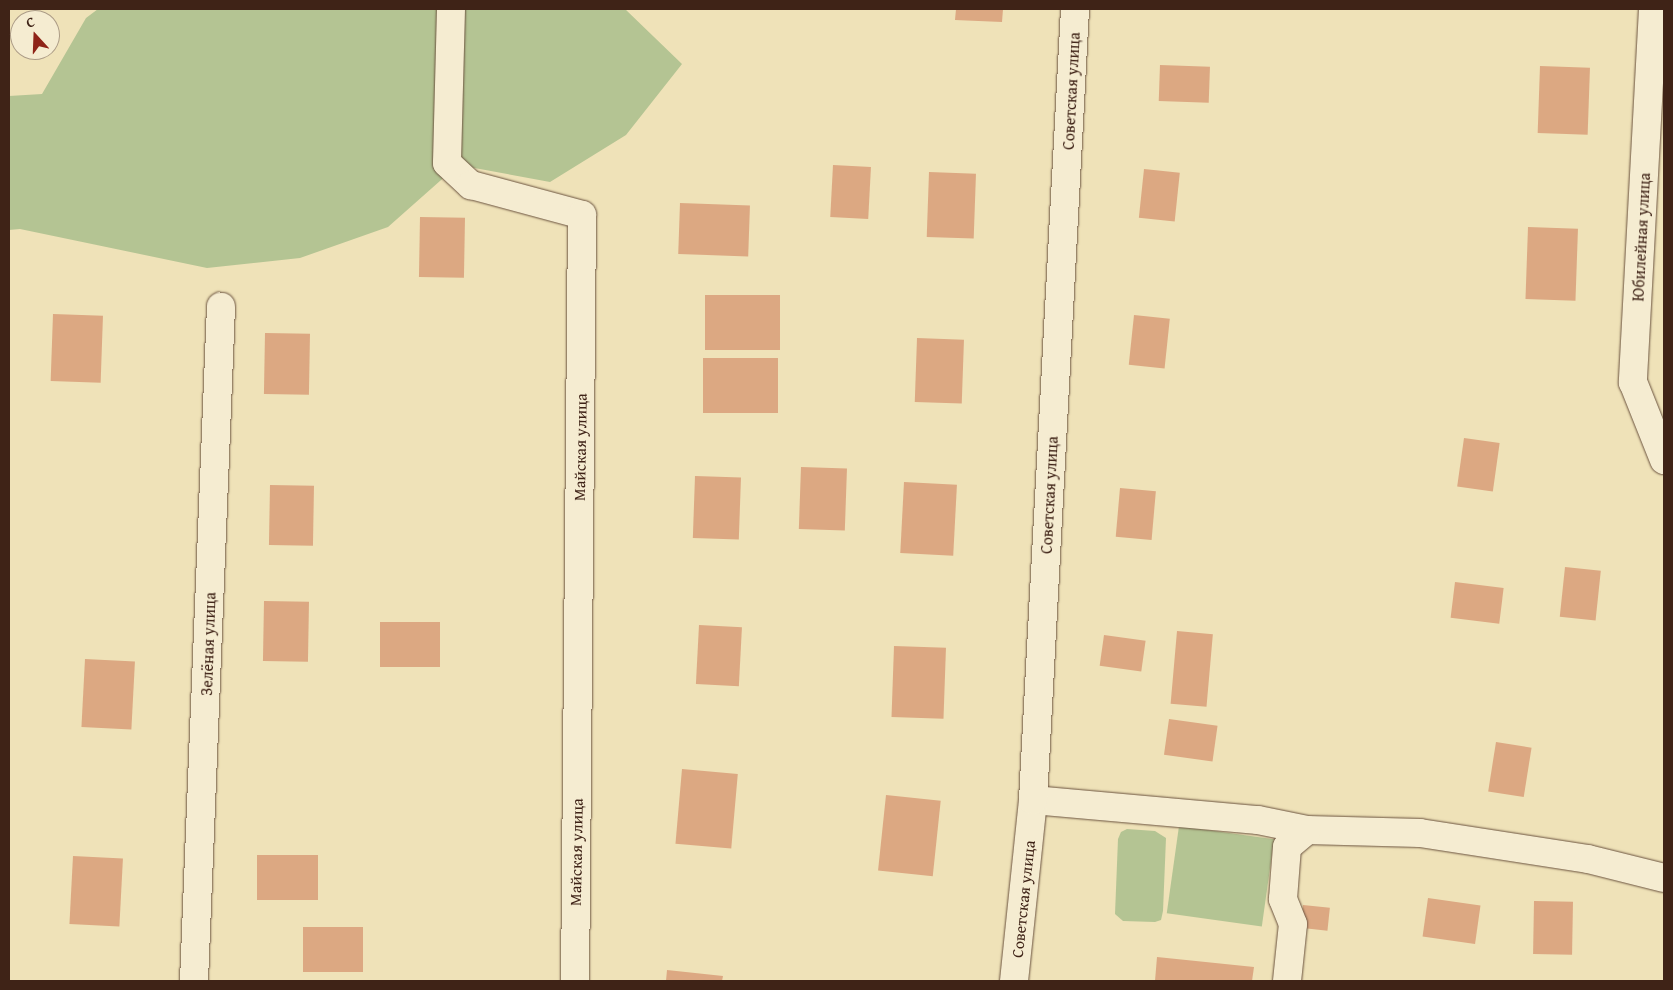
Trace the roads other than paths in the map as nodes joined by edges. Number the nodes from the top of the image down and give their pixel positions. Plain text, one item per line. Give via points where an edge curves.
1 (451, 9) edge
2 (1075, 9) edge
3 (1653, 9) edge
4 (222, 307) dead end
5 (1664, 460) edge
6 (1033, 800) junction
7 (1307, 830) junction
8 (1664, 878) edge
9 (194, 981) edge
10 (575, 981) edge
11 (1014, 981) edge
12 (1287, 981) edge

1 - 10 street, Майская улица via 447,163 471,185 582,215
2 - 6 street, Советская улица
3 - 5 street, Юбилейная улица via 1632,382
4 - 9 street, Зелёная улица
6 - 7 street via 1258,820
6 - 11 street, Советская улица
7 - 8 street via 1420,833 1588,858
7 - 12 street via 1287,847 1283,899 1293,924

